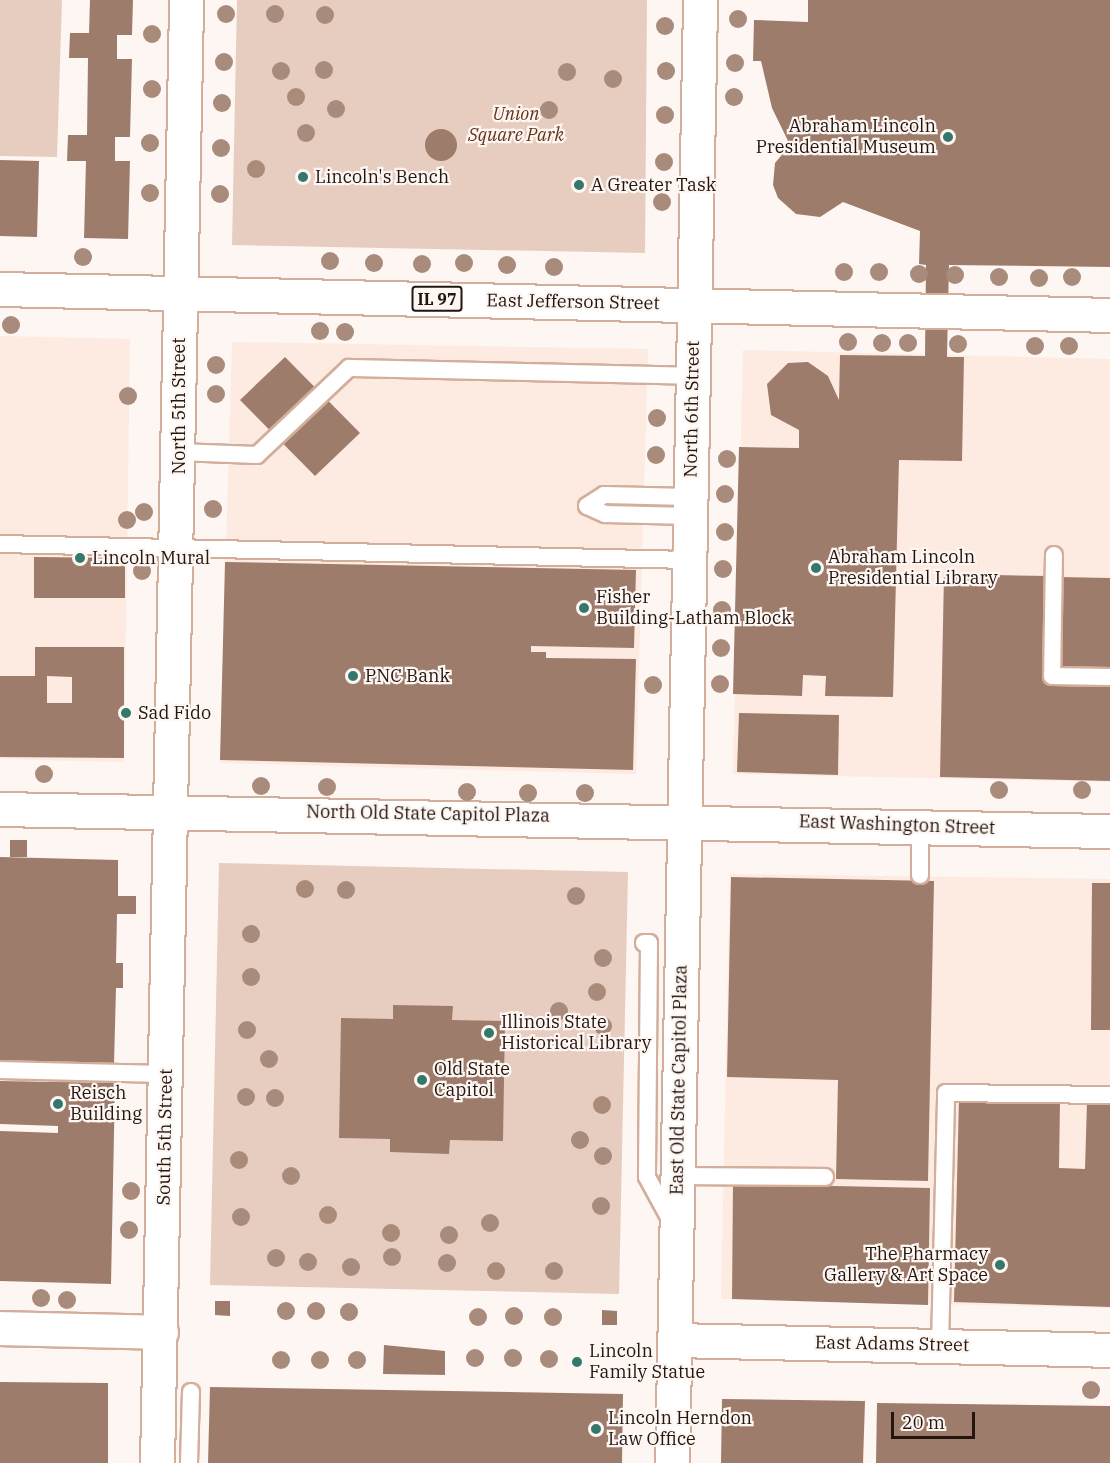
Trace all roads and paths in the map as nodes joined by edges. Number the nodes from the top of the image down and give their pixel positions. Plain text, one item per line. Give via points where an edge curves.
1 (186, 0) edge
2 (700, 0) edge
3 (0, 289) edge
4 (181, 293) junction
5 (693, 305) junction
6 (1110, 315) edge
7 (692, 376) junction
8 (178, 452) junction
9 (690, 506) junction
10 (0, 544) edge
11 (177, 546) junction
12 (1054, 555) dead end
13 (688, 560) junction
14 (1110, 678) edge
15 (0, 809) edge
16 (171, 812) junction
17 (685, 819) junction
18 (920, 826) junction
19 (1110, 831) edge
20 (920, 875) dead end
21 (644, 943) dead end
22 (0, 1070) edge
23 (166, 1074) junction
24 (1110, 1095) edge
25 (677, 1176) junction
26 (825, 1177) dead end
27 (676, 1230) junction
28 (0, 1328) edge
29 (160, 1332) junction
30 (674, 1340) junction
31 (940, 1345) junction
32 (1110, 1350) edge
33 (191, 1392) dead end
34 (157, 1463) edge
35 (189, 1463) edge
36 (672, 1463) edge

1 - 4 main road, North 5th Street
2 - 5 main road, North 6th Street
3 - 4 main road, East Jefferson Street / IL 97
4 - 5 main road, East Jefferson Street / IL 97
4 - 8 main road, North 5th Street
5 - 6 main road, East Jefferson Street / IL 97
5 - 7 main road, North 6th Street
7 - 8 lane via 349,368 258,455
7 - 9 main road, North 6th Street
8 - 11 main road, North 5th Street
9 - 9 lane via 604,495 586,506 605,514
9 - 13 main road, North 6th Street
10 - 11 lane
11 - 13 lane
11 - 16 main road, North 5th Street
12 - 14 lane via 1052,676
13 - 17 main road, North 6th Street
15 - 16 main road
16 - 17 main road, North Old State Capitol Plaza
16 - 23 main road, South 5th Street
17 - 18 main road, East Washington Street
17 - 25 main road, East Old State Capitol Plaza
18 - 19 main road, East Washington Street
18 - 20 lane
21 - 27 lane via 649,943 647,1177
22 - 23 lane
23 - 29 main road, South 5th Street
24 - 31 lane via 946,1093
25 - 26 lane
25 - 27 main road, East Old State Capitol Plaza
27 - 30 main road, East Old State Capitol Plaza
28 - 29 main road
29 - 34 main road, South 5th Street
30 - 31 main road, East Adams Street
30 - 36 main road, East Old State Capitol Plaza
31 - 32 main road, East Adams Street
33 - 35 lane

